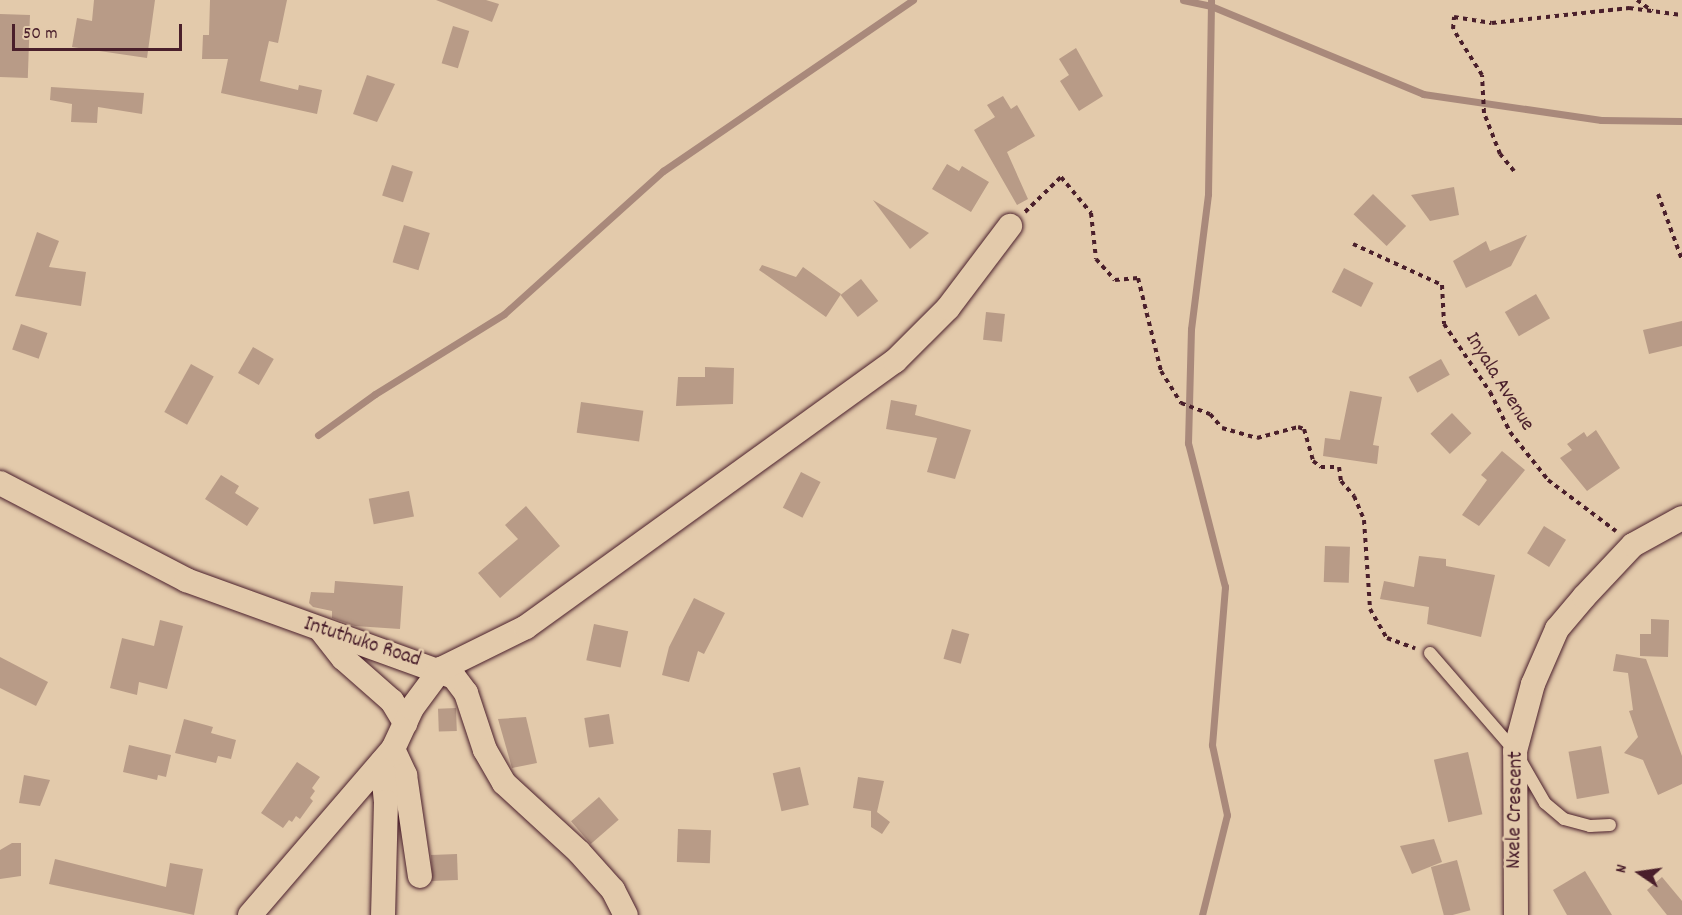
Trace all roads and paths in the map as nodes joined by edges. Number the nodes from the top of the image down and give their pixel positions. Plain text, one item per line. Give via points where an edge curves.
1 (1637, 0) edge
2 (1652, 11) junction
3 (1682, 15) edge
4 (1514, 171) dead end
5 (1658, 194) dead end
6 (1010, 226) joint
7 (1353, 244) dead end
8 (1682, 260) edge
9 (0, 483) edge
10 (1682, 519) edge
11 (1633, 545) junction
12 (321, 630) junction
13 (1430, 653) joint
14 (441, 669) junction
15 (405, 723) junction
16 (1515, 751) junction
17 (387, 755) junction
18 (1610, 825) dead end
19 (420, 876) dead end
20 (250, 915) edge
21 (383, 915) edge
22 (626, 915) edge
23 (1515, 915) edge

1 - 2 path
2 - 3 path
2 - 4 path via 1629,8 1492,23 1454,17 1453,29 1482,75 1484,113 1500,154
5 - 8 path
6 - 13 path via 1061,177 1091,213 1096,259 1115,280 1138,278 1161,370 1181,403 1210,414 1222,428 1257,438 1298,427 1304,429 1313,461 1321,467 1339,467 1341,481 1360,508 1368,540 1370,609 1387,638
6 - 14 street via 948,308 895,361 525,627
7 - 11 path, Inyala Avenue via 1442,285 1444,324 1490,392 1510,432 1548,480
9 - 12 street, Intuthuko Road via 155,566
10 - 11 street, Nxele Crescent
11 - 16 street, Nxele Crescent via 1557,629 1533,684
12 - 14 street, Intuthuko Road
12 - 15 street via 343,658 392,701
13 - 16 lane
14 - 15 street via 421,693
14 - 22 street, Intuthuko Road via 454,677 466,693 485,750 504,783 579,852 613,890
15 - 17 street
16 - 18 lane via 1545,803 1564,819 1590,826
16 - 23 street, Nxele Crescent
17 - 19 street via 405,775
17 - 20 street
17 - 21 street

